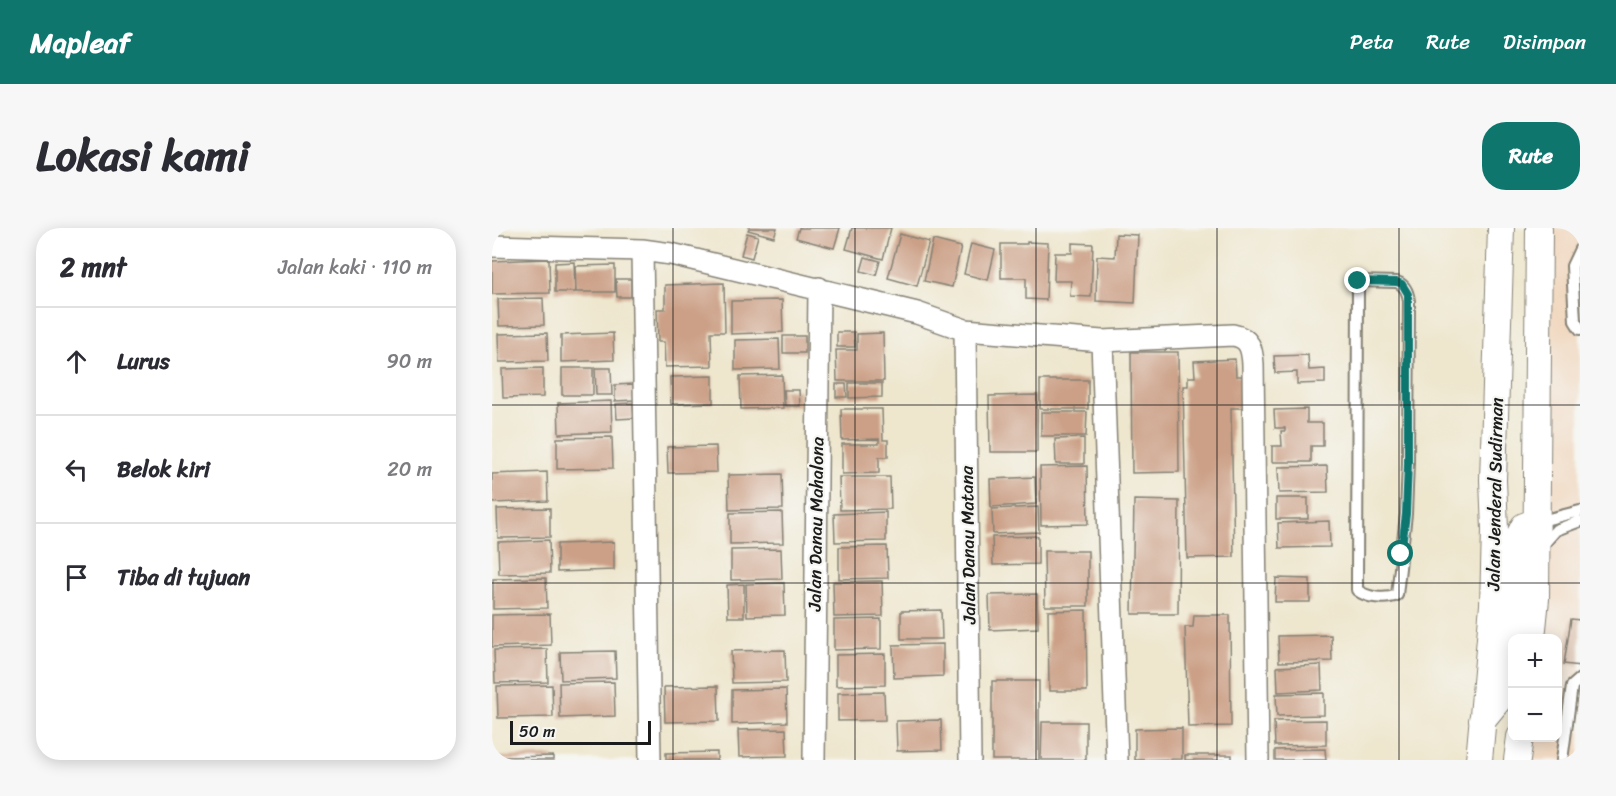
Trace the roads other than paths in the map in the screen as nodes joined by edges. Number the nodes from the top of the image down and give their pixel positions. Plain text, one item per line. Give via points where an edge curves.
1 (1501, 228) edge
2 (1539, 228) edge
3 (492, 246) edge
4 (1580, 249) edge
5 (642, 250) junction
6 (1358, 281) joint
7 (819, 288) junction
8 (1580, 329) edge
9 (965, 330) junction
10 (1102, 341) junction
11 (1580, 512) edge
12 (1580, 521) edge
13 (1536, 522) junction
14 (1536, 551) junction
15 (1515, 634) edge
16 (1532, 634) edge
17 (1508, 675) edge
18 (1580, 679) edge
19 (1482, 720) junction
20 (1519, 742) edge
21 (650, 760) edge
22 (814, 760) edge
23 (970, 760) edge
24 (1117, 760) edge
25 (1258, 760) edge
26 (1479, 760) edge
27 (1517, 760) edge
28 (1562, 760) edge

1 - 19 street, Jalan Jenderal Sudirman via 1493,605
2 - 13 street
3 - 5 street
4 - 8 lane via 1572,266 1575,321
5 - 7 street
5 - 21 street
6 - 6 lane via 1397,282 1402,284 1409,301 1406,514 1397,595 1390,598 1357,590
7 - 9 street via 917,313
7 - 22 street, Jalan Danau Mahalona
9 - 10 street
9 - 23 street, Jalan Danau Matana
10 - 24 street
10 - 25 street via 1233,335 1248,341 1252,351
11 - 13 lane
12 - 14 lane via 1556,530
13 - 14 street
13 - 15 street via 1524,526 1518,538
14 - 16 street
17 - 19 street via 1501,697
18 - 28 lane via 1572,686
19 - 26 street, Jalan Jenderal Sudirman
20 - 27 street

